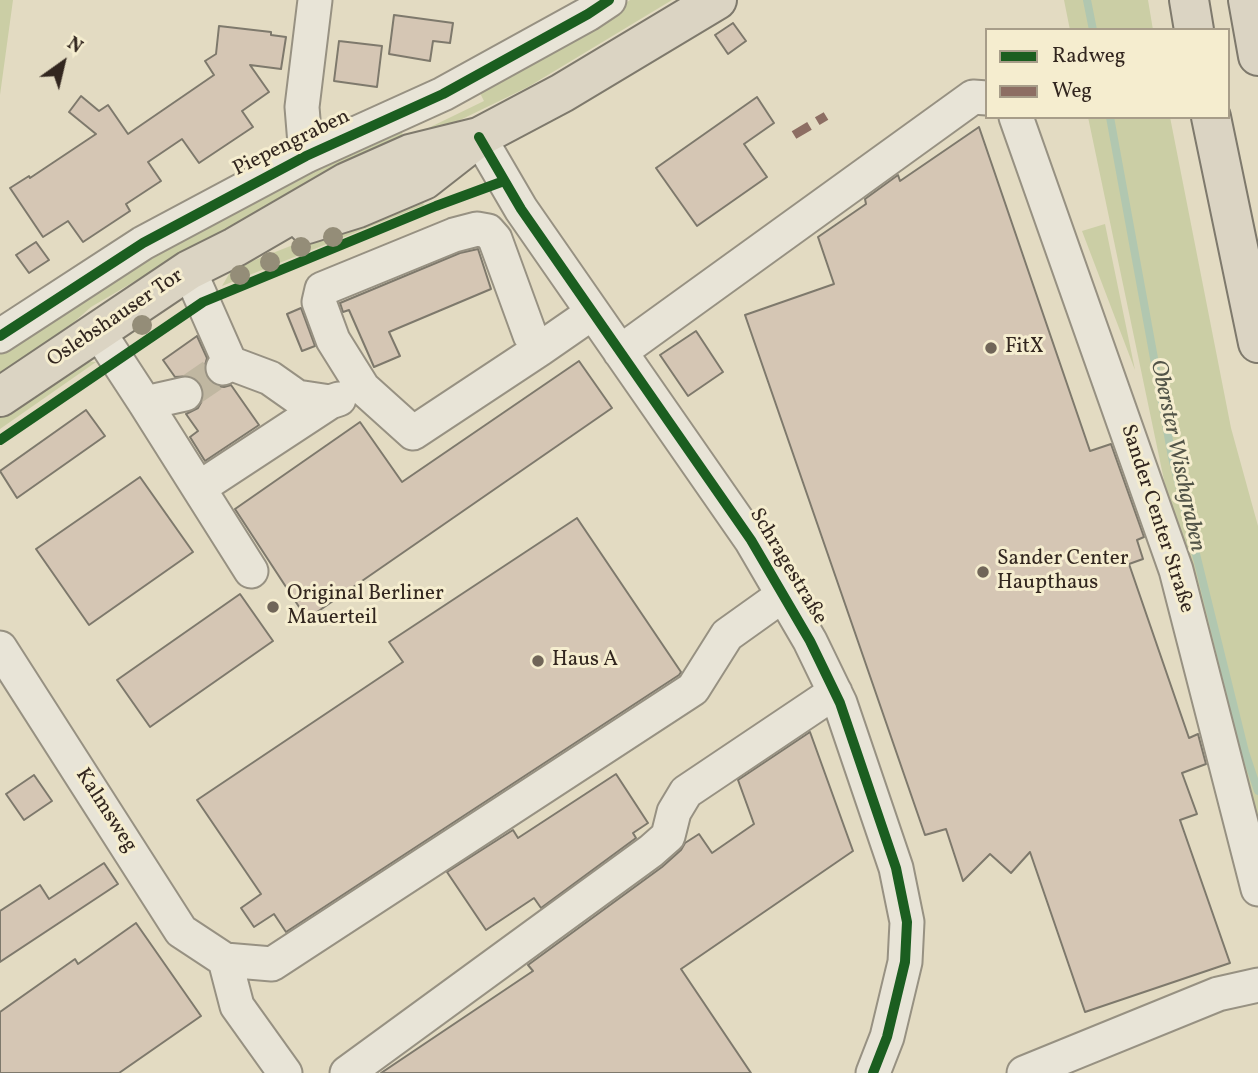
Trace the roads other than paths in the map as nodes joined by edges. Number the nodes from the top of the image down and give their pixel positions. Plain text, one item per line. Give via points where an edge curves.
1 (315, 0) edge
2 (609, 0) edge
3 (717, 0) edge
4 (1189, 0) edge
5 (1248, 0) edge
6 (1194, 28) edge
7 (1258, 56) edge
8 (985, 98) edge
9 (1017, 119) edge
10 (1212, 119) edge
11 (479, 137) junction
12 (306, 156) junction
13 (189, 270) junction
14 (592, 313) junction
15 (98, 331) junction
16 (0, 336) edge
17 (1258, 342) edge
18 (540, 349) junction
19 (620, 352) junction
20 (363, 388) junction
21 (185, 394) tunnel mouth
22 (0, 397) edge
23 (330, 402) junction
24 (145, 403) junction
25 (199, 488) junction
26 (251, 571) dead end
27 (783, 595) junction
28 (0, 648) edge
29 (835, 692) junction
30 (1258, 889) edge
31 (225, 960) junction
32 (1258, 985) edge
33 (285, 1073) edge
34 (347, 1073) edge
35 (873, 1073) edge
36 (1024, 1073) edge

1 - 12 street via 302,107
2 - 12 street, Piepengraben via 443,94
3 - 11 main road, Oslebshauser Tor
4 - 6 main road
5 - 7 main road
8 - 19 street via 973,97
9 - 30 street, Sander Center Straße via 1176,570
10 - 17 main road
11 - 13 main road, Oslebshauser Tor via 410,154 347,182
11 - 14 street, Schragestraße via 521,209
12 - 16 street, Piepengraben via 143,243
13 - 15 main road, Oslebshauser Tor
13 - 23 street via 227,366 270,378 297,397
14 - 18 street
14 - 19 street, Schragestraße
15 - 22 main road, Oslebshauser Tor
15 - 24 street
18 - 20 street via 413,433
18 - 20 street via 530,335 495,239 488,231 477,229 322,289 319,302 332,340
19 - 27 street, Schragestraße via 751,540
20 - 23 street
21 - 24 street
23 - 25 street
24 - 25 street
25 - 26 street
27 - 29 street, Schragestraße
27 - 31 street via 727,635 693,689 646,720 272,964
28 - 31 street, Kalmsweg via 181,931
29 - 34 street via 686,792 668,836 651,851
29 - 35 street, Schragestraße via 896,868 907,922 905,962
31 - 33 street via 237,1006
32 - 36 street via 1218,994

